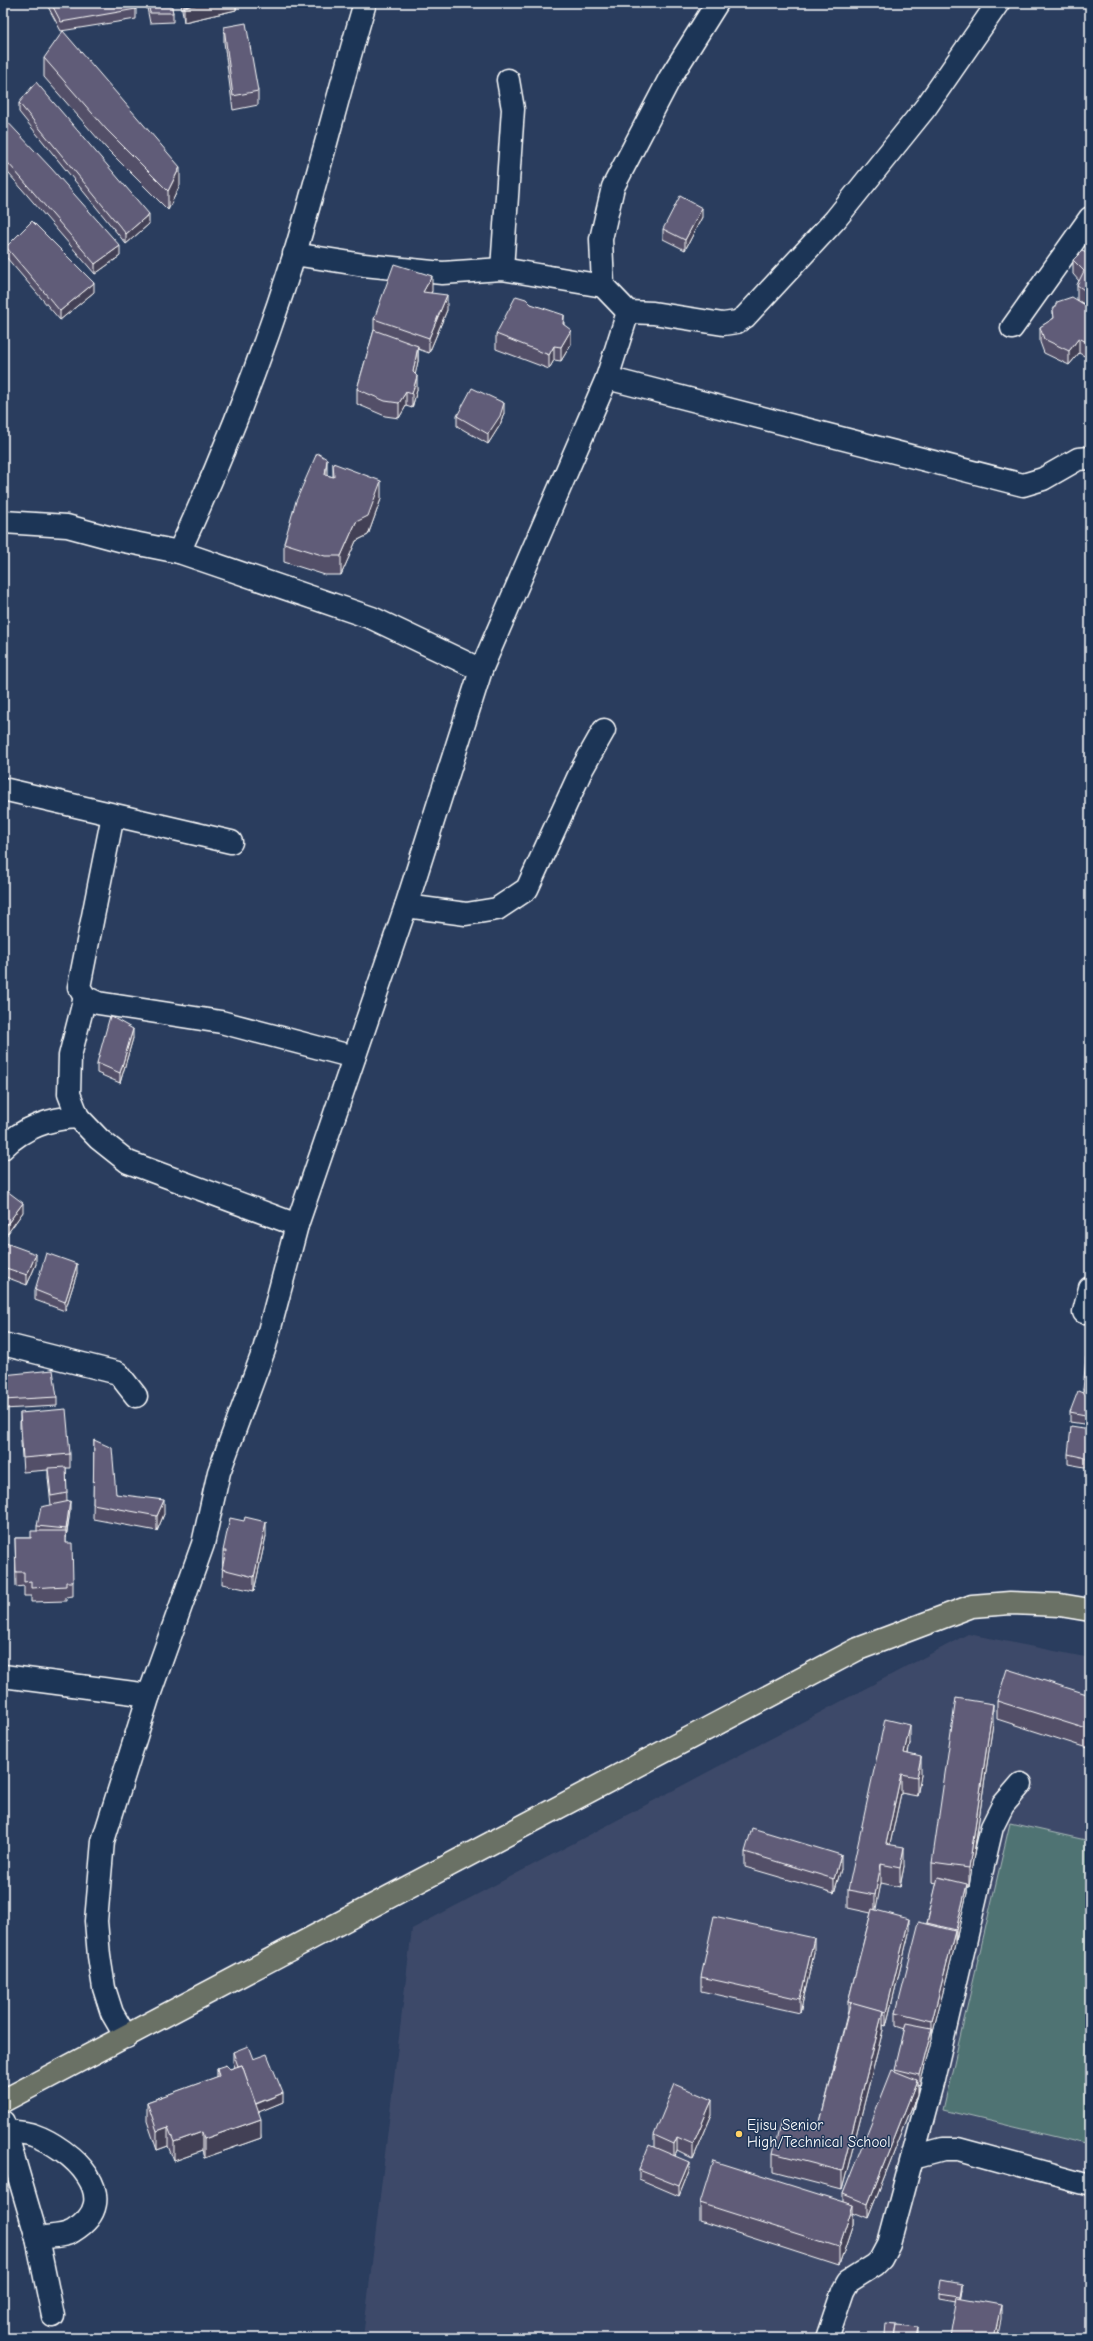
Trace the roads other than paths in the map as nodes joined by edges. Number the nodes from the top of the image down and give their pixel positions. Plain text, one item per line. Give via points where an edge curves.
1 (365, 3) edge
2 (717, 3) edge
3 (998, 3) edge
4 (508, 80) dead end
5 (1090, 218) edge
6 (294, 254) junction
7 (502, 269) junction
8 (602, 286) junction
9 (628, 312) junction
10 (1012, 328) dead end
11 (607, 378) junction
12 (1090, 458) edge
13 (3, 522) edge
14 (179, 552) junction
15 (481, 670) junction
16 (604, 730) dead end
17 (3, 789) edge
18 (113, 815) junction
19 (231, 842) dead end
20 (406, 906) junction
21 (85, 997) junction
22 (354, 1057) junction
23 (78, 1117) junction
24 (3, 1148) edge
25 (297, 1225) junction
26 (1090, 1288) edge
27 (1084, 1312) dead end
28 (3, 1344) edge
29 (136, 1396) dead end
30 (1090, 1610) edge
31 (3, 1676) edge
32 (150, 1695) junction
33 (1021, 1784) dead end
34 (126, 2037) junction
35 (3, 2101) edge
36 (4, 2126) edge
37 (913, 2157) junction
38 (1090, 2185) edge
39 (37, 2238) junction
40 (54, 2316) dead end
41 (827, 2338) edge

1 - 6 street
2 - 8 street via 670,78 613,187 601,239
3 - 9 street via 926,108 874,173 835,220 745,317 737,322 724,324 653,313
4 - 7 street via 513,109
5 - 10 street
6 - 7 street via 442,273
6 - 14 street via 261,355 206,494
7 - 8 street
8 - 9 street
9 - 11 street
11 - 12 street via 1023,485 1043,479 1078,459
11 - 15 street
13 - 14 street via 67,526 118,540
14 - 15 street via 372,618
15 - 20 street
16 - 20 street via 582,769 527,889 497,909 466,914
17 - 18 street
18 - 19 street
18 - 21 street via 79,987
20 - 22 street
21 - 22 street via 98,1004 221,1022
21 - 23 street via 70,1056 69,1094
22 - 25 street
23 - 24 street via 66,1117 38,1125 14,1136
23 - 25 street via 99,1139 128,1162
25 - 32 street via 264,1350 219,1472 203,1544
26 - 27 street
28 - 29 street via 118,1373
30 - 34 main road via 1060,1604 1010,1603 972,1606 858,1649
31 - 32 street
32 - 34 street via 103,1841 96,1922 104,1988 112,2013
33 - 37 street via 1003,1804 992,1827
34 - 35 main road
36 - 39 street
36 - 39 street via 32,2134 72,2156 96,2190 96,2205 90,2217 72,2232
37 - 38 street via 944,2148 958,2150
37 - 41 street via 889,2244 875,2265 848,2282
39 - 40 street

